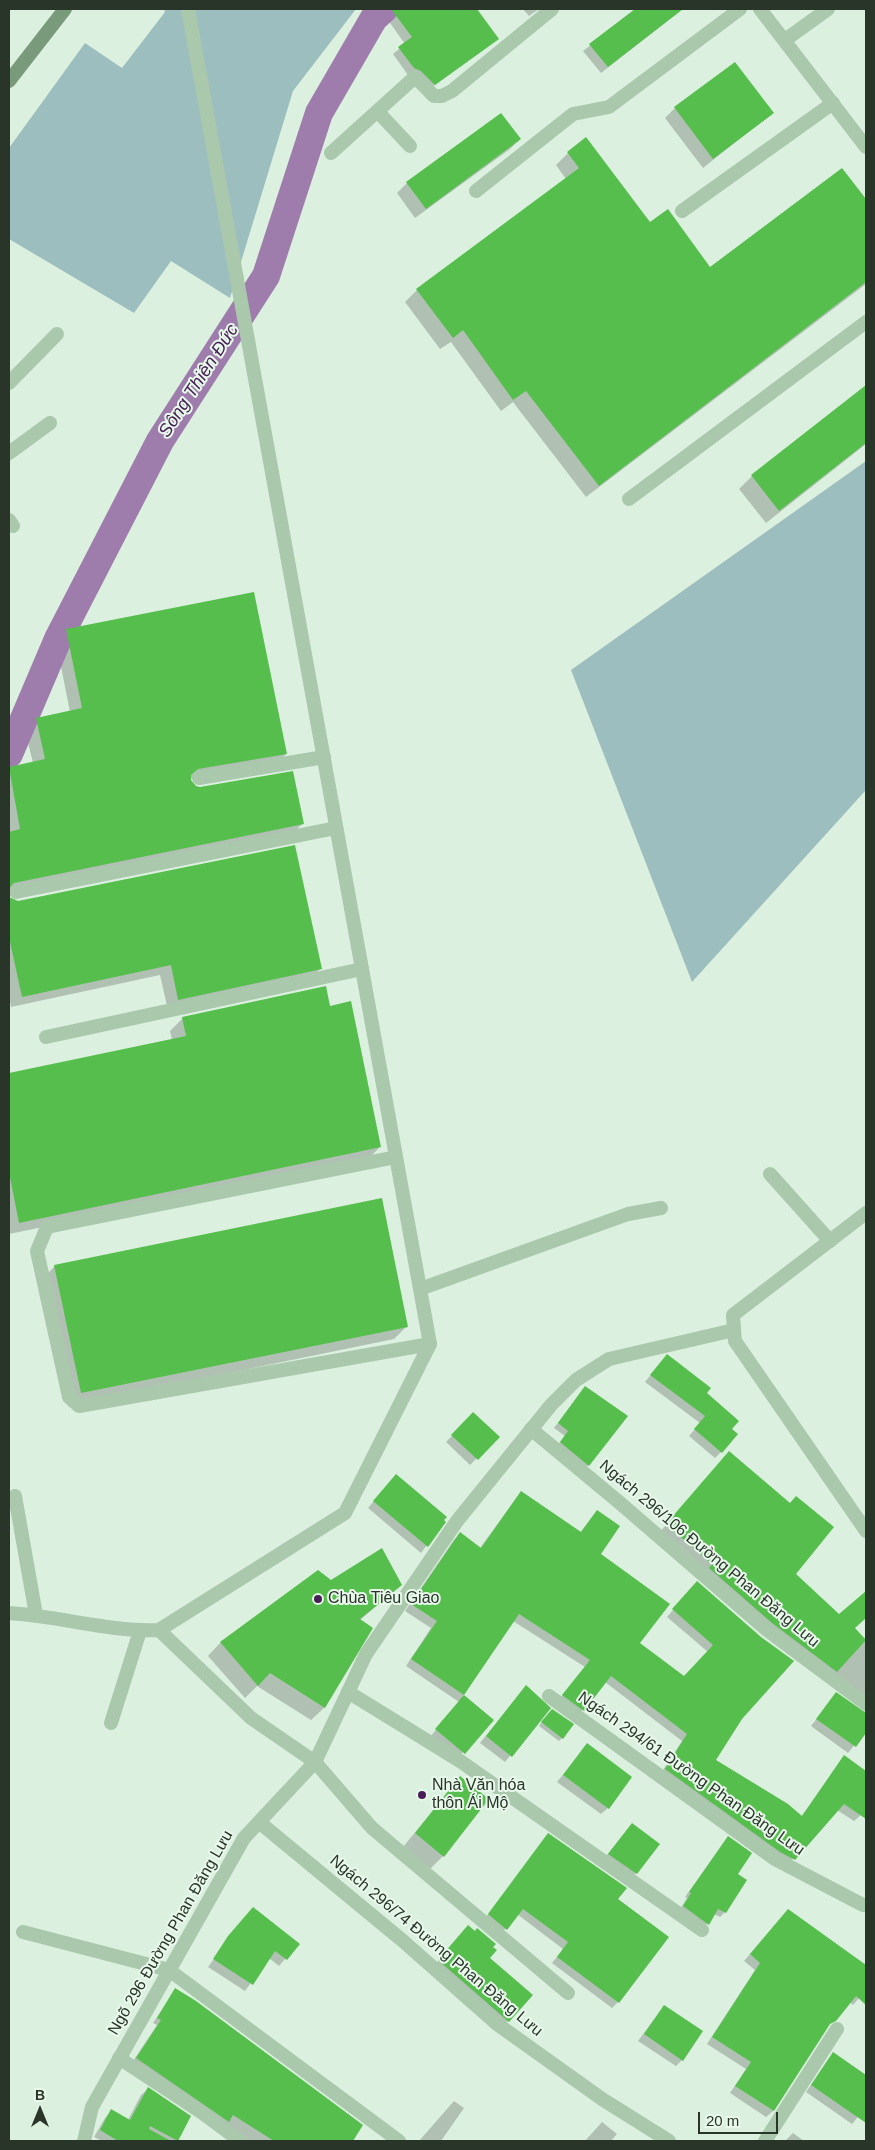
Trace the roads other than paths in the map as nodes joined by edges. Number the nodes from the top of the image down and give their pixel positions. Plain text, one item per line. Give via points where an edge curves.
1 (66, 9) edge
2 (188, 9) edge
3 (552, 9) edge
4 (740, 9) edge
5 (760, 9) edge
6 (828, 9) edge
7 (785, 40) junction
8 (9, 81) edge
9 (833, 103) junction
10 (378, 112) junction
11 (410, 146) dead end
12 (866, 147) edge
13 (331, 153) dead end
14 (476, 191) dead end
15 (682, 211) dead end
16 (866, 322) edge
17 (57, 334) dead end
18 (9, 383) edge
19 (50, 423) dead end
20 (9, 453) edge
21 (629, 499) dead end
22 (324, 757) junction
23 (200, 778) dead end
24 (336, 828) junction
25 (16, 892) dead end
26 (362, 969) junction
27 (46, 1037) dead end
28 (396, 1157) junction
29 (770, 1174) dead end
30 (661, 1208) dead end
31 (866, 1213) edge
32 (830, 1241) junction
33 (420, 1289) junction
34 (734, 1330) junction
35 (430, 1344) junction
36 (530, 1430) junction
37 (15, 1496) dead end
38 (866, 1531) edge
39 (9, 1613) edge
40 (31, 1614) junction
41 (159, 1630) junction
42 (140, 1631) junction
43 (348, 1692) junction
44 (550, 1696) dead end
45 (866, 1704) edge
46 (111, 1723) dead end
47 (315, 1762) junction
48 (259, 1822) junction
49 (866, 1905) edge
50 (702, 1930) dead end
51 (23, 1932) dead end
52 (169, 1970) junction
53 (568, 1993) dead end
54 (837, 2029) dead end
55 (119, 2058) junction
56 (84, 2141) edge
57 (240, 2141) edge
58 (399, 2141) edge
59 (669, 2141) edge
60 (765, 2141) edge

1 - 8 main road
2 - 22 street
3 - 10 street via 452,92 434,96 415,77
4 - 14 street via 609,107 573,114
5 - 7 street
6 - 7 street
7 - 9 street
9 - 12 street
9 - 15 street
10 - 11 street
10 - 13 street
16 - 21 street
17 - 18 street
19 - 20 street
22 - 23 street
22 - 24 street
24 - 25 street
24 - 26 street
26 - 27 street
26 - 28 street
28 - 33 street
28 - 35 street via 47,1227 37,1251 69,1397 79,1406
29 - 32 street
30 - 33 street via 628,1214
31 - 32 street
32 - 34 street via 733,1315
33 - 35 street
34 - 36 street, Ngõ 296 Đường Phan Đăng Lưu via 609,1359 576,1380
34 - 38 street via 735,1342
35 - 41 street via 345,1513
36 - 43 street, Ngõ 296 Đường Phan Đăng Lưu via 457,1520 366,1654
36 - 45 street, Ngách 296/106 Đường Phan Đăng Lưu via 768,1630
37 - 40 street
39 - 40 street
40 - 42 street
41 - 42 street
41 - 47 street via 252,1718
42 - 46 street
43 - 47 street, Ngõ 296 Đường Phan Đăng Lưu
43 - 50 street via 460,1761
44 - 49 street, Ngách 294/61 Đường Phan Đăng Lưu via 775,1859
47 - 48 street, Ngõ 296 Đường Phan Đăng Lưu
47 - 53 street via 372,1828
48 - 52 street, Ngõ 296 Đường Phan Đăng Lưu via 244,1838
48 - 59 street, Ngách 296/74 Đường Phan Đăng Lưu via 498,2024 602,2099
51 - 52 street
52 - 55 street, Ngõ 296 Đường Phan Đăng Lưu
52 - 58 street
54 - 60 street
55 - 56 street, Ngõ 296 Đường Phan Đăng Lưu via 92,2107
55 - 57 street

